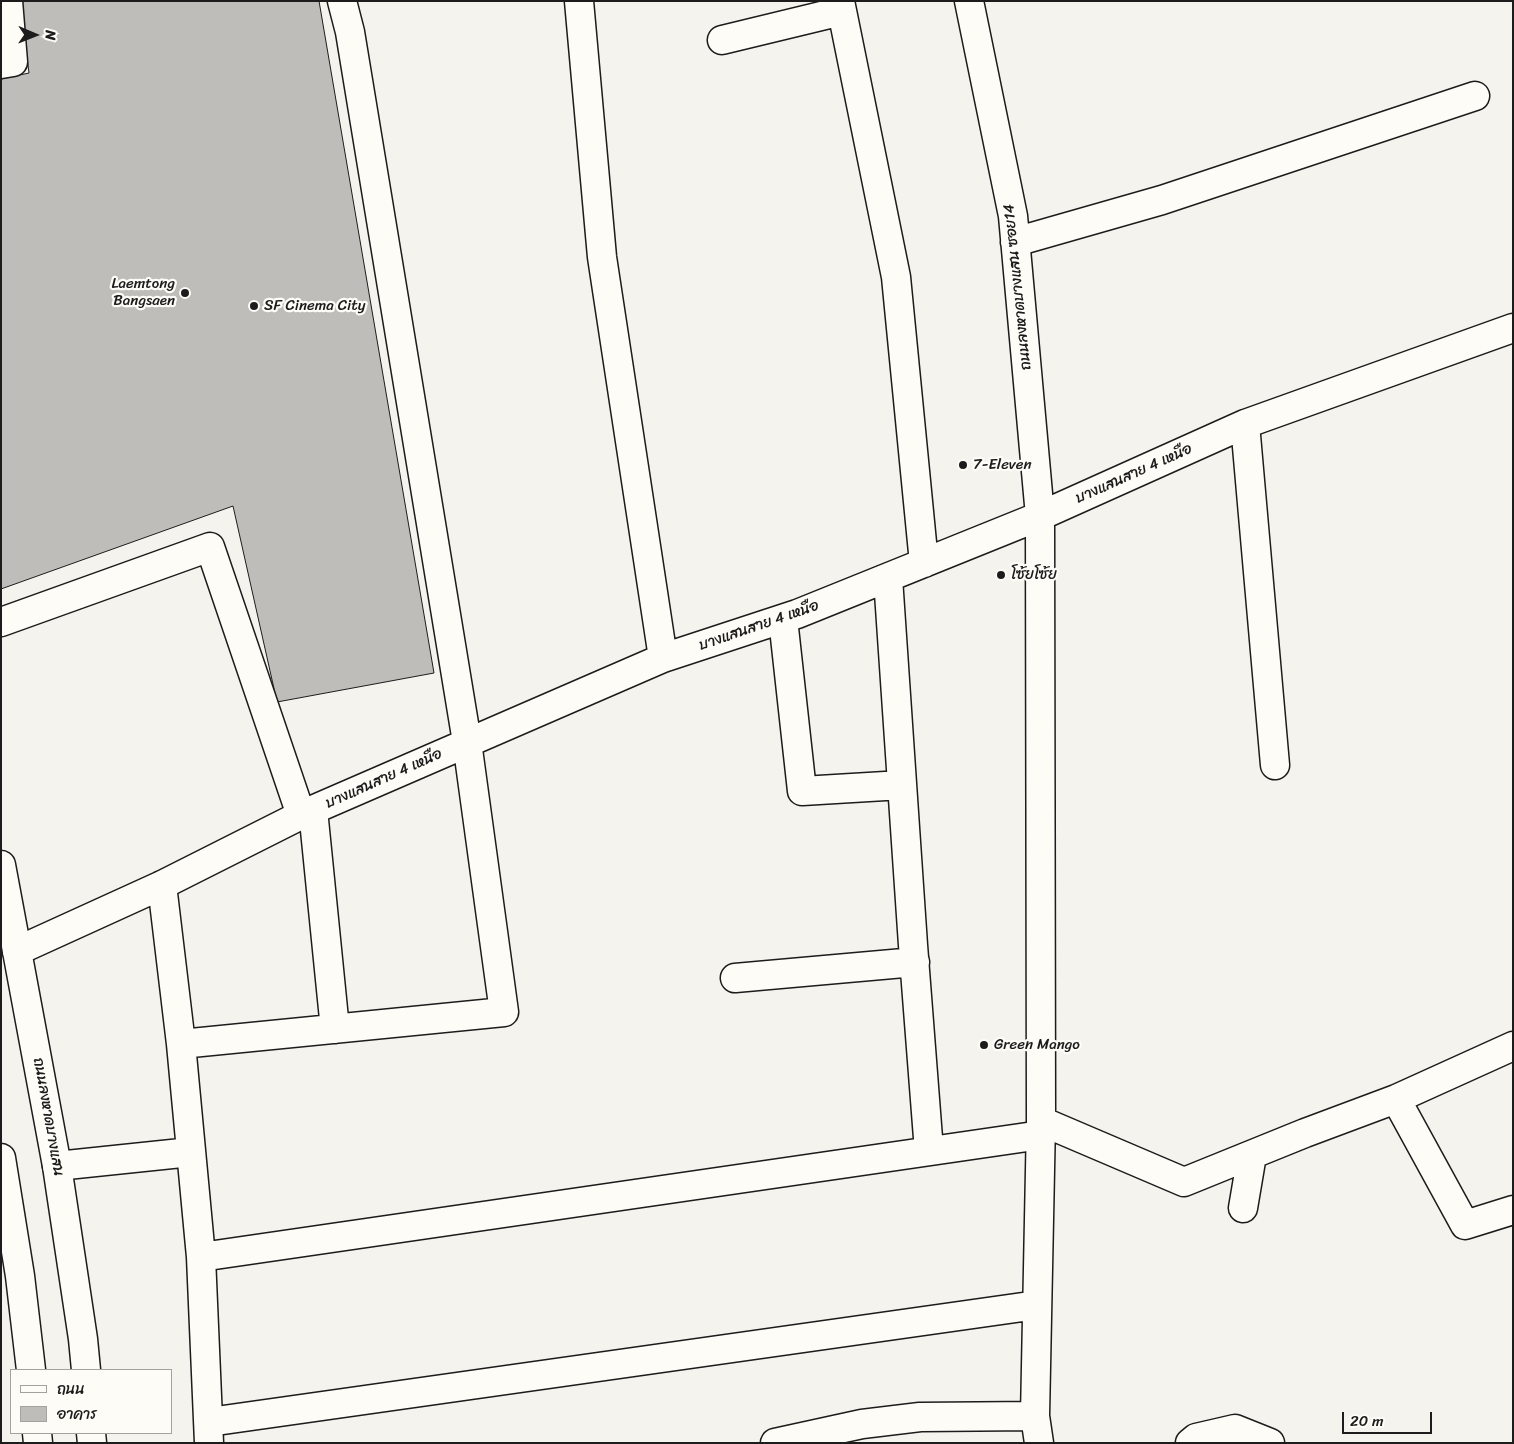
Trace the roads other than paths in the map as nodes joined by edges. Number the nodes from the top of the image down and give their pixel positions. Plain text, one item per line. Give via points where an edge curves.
1 (8, 1) edge
2 (342, 1) edge
3 (579, 1) edge
4 (969, 1) edge
5 (841, 6) edge
6 (722, 40) dead end
7 (1, 64) edge
8 (1475, 96) dead end
9 (1015, 242) junction
10 (1513, 328) edge
11 (1245, 424) junction
12 (1040, 516) junction
13 (924, 563) junction
14 (888, 578) junction
15 (783, 619) junction
16 (1, 622) edge
17 (663, 658) junction
18 (467, 742) junction
19 (1274, 765) dead end
20 (902, 785) junction
21 (307, 812) junction
22 (1, 865) edge
23 (162, 885) junction
24 (17, 951) junction
25 (914, 954) junction
26 (735, 978) dead end
27 (335, 1029) junction
28 (181, 1044) junction
29 (1513, 1046) edge
30 (1396, 1099) junction
31 (1041, 1128) junction
32 (929, 1151) junction
33 (191, 1152) junction
34 (1252, 1154) junction
35 (1, 1158) edge
36 (57, 1166) junction
37 (1244, 1208) dead end
38 (1513, 1210) edge
39 (201, 1257) junction
40 (1037, 1305) junction
41 (31, 1369) edge
42 (86, 1369) edge
43 (1035, 1416) junction
44 (209, 1432) edge
45 (863, 1434) edge
46 (775, 1443) edge
47 (1039, 1443) edge
48 (1190, 1443) edge
49 (1270, 1443) edge

1 - 7 street via 13,62
2 - 18 street via 350,32
3 - 17 street via 602,257
4 - 9 street, ถนนลงหาดบางแสน ซอย14 via 1013,216
5 - 6 street
5 - 13 street via 896,277
8 - 9 street via 1162,200
9 - 12 street, ถนนลงหาดบางแสน ซอย14
10 - 11 street, บางแสนสาย 4 เหนือ
11 - 12 street, บางแสนสาย 4 เหนือ
11 - 19 street
12 - 13 street, บางแสนสาย 4 เหนือ
12 - 31 street, ถนนลงหาดบางแสน ซอย14
13 - 14 street, บางแสนสาย 4 เหนือ
14 - 15 street, บางแสนสาย 4 เหนือ
14 - 20 street
15 - 17 street, บางแสนสาย 4 เหนือ
15 - 20 street via 802,791
16 - 21 street via 210,547 287,770
17 - 18 street, บางแสนสาย 4 เหนือ
18 - 21 street, บางแสนสาย 4 เหนือ
18 - 27 street via 504,1012
20 - 25 street
21 - 23 street, บางแสนสาย 4 เหนือ
21 - 27 street
22 - 24 street, ถนนลงหาดบางแสน
23 - 24 street, บางแสนสาย 4 เหนือ
23 - 28 street
24 - 36 street, ถนนลงหาดบางแสน
25 - 26 street
25 - 32 street
27 - 28 street
28 - 33 street
29 - 30 street
30 - 34 street
30 - 38 street via 1465,1225
31 - 32 street
31 - 34 street via 1184,1182
31 - 40 street, ถนนลงหาดบางแสน ซอย14
32 - 39 street
33 - 36 street
33 - 39 street
34 - 37 street
35 - 41 street
36 - 42 street, ถนนลงหาดบางแสน
39 - 44 street
40 - 43 street, ถนนลงหาดบางแสน ซอย14
40 - 44 street
43 - 45 street via 920,1417
43 - 47 street, ถนนลงหาดบางแสน ซอย14
45 - 46 street
48 - 49 street via 1196,1438 1235,1429

